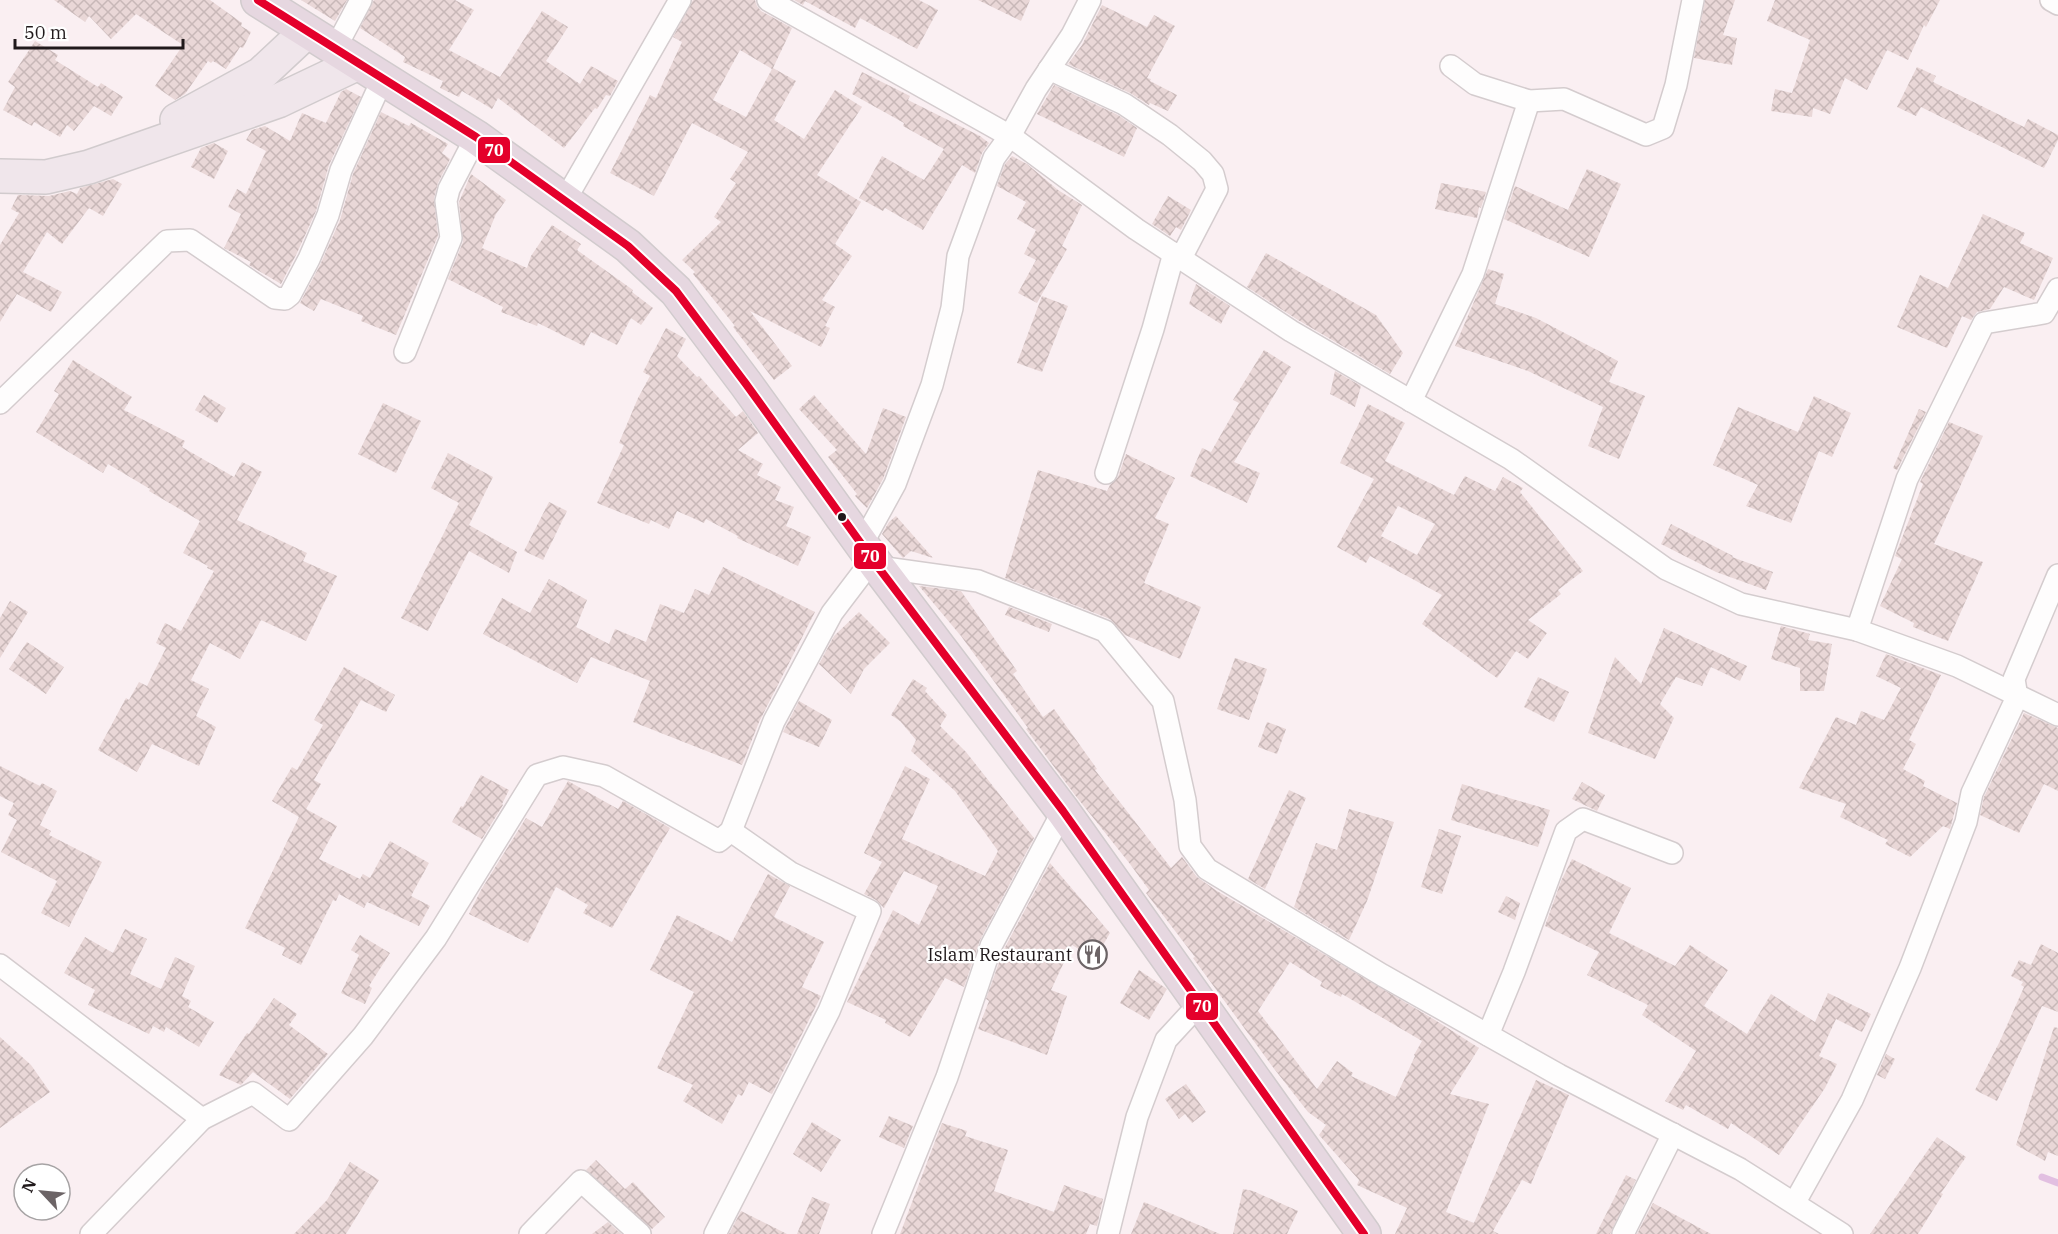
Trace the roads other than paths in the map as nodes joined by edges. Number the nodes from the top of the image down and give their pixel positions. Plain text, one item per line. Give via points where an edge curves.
1 (258, 0) edge
2 (362, 0) edge
3 (680, 0) edge
4 (768, 0) edge
5 (1090, 0) edge
6 (1693, 0) edge
7 (2051, 0) edge
8 (2058, 4) edge
9 (306, 32) junction
10 (359, 63) junction
11 (1452, 66) dead end
12 (1049, 69) junction
13 (1528, 101) junction
14 (1010, 136) junction
15 (476, 137) junction
16 (0, 162) edge
17 (0, 176) edge
18 (564, 202) junction
19 (1177, 256) junction
20 (2058, 289) edge
21 (405, 352) dead end
22 (1411, 401) junction
23 (0, 403) edge
24 (1106, 473) dead end
25 (871, 557) junction
26 (2058, 575) edge
27 (1857, 630) junction
28 (2017, 697) junction
29 (2058, 715) edge
30 (1063, 811) junction
31 (731, 831) junction
32 (1672, 853) dead end
33 (0, 965) edge
34 (1201, 1002) junction
35 (1488, 1035) junction
36 (202, 1119) junction
37 (1673, 1134) junction
38 (1795, 1202) junction
39 (91, 1234) edge
40 (531, 1234) edge
41 (640, 1234) edge
42 (715, 1234) edge
43 (883, 1234) edge
44 (1108, 1234) edge
45 (1364, 1234) edge
46 (1623, 1234) edge
47 (1842, 1234) edge

1 - 9 highway
2 - 10 street
3 - 18 street
4 - 14 street
5 - 12 street
6 - 13 street via 1663,128 1646,135 1564,99
7 - 8 street
9 - 10 highway
9 - 16 main road via 261,74 179,119 87,158 36,165
10 - 15 highway
10 - 17 main road via 278,101 89,167 46,177
10 - 23 street via 328,215 290,295 275,298 190,240 167,241
11 - 13 street via 1475,84
12 - 14 street
12 - 19 street via 1124,104 1170,135 1213,174 1217,189
13 - 22 street via 1473,274
14 - 19 street
14 - 25 street via 994,158 958,256 952,308 932,385
15 - 18 highway
15 - 21 street via 449,189 446,201 451,238
18 - 25 highway via 628,246 676,291
19 - 22 street via 1291,331
19 - 24 street
20 - 27 street via 2044,313 1984,322 1907,479
22 - 27 street via 1511,459 1666,569 1741,603
25 - 30 highway
25 - 31 street via 832,613 774,721
25 - 35 street via 978,581 1105,632 1163,701 1185,800 1190,846 1207,869
26 - 28 street via 2014,679
27 - 28 street via 1957,666
28 - 29 street
28 - 38 street via 1972,792 1966,822 1910,968 1852,1100
30 - 34 highway
30 - 43 street via 991,946 947,1077
31 - 36 street via 719,841 604,776 563,767 537,775 436,938 363,1036 289,1120 253,1093
31 - 42 street via 791,873 870,911 829,1011
32 - 35 street via 1583,819 1566,831
33 - 36 street
34 - 44 street via 1166,1040 1137,1117
34 - 45 highway
35 - 37 street
36 - 39 street
37 - 38 street
37 - 46 street
38 - 47 street
40 - 41 street via 581,1181

